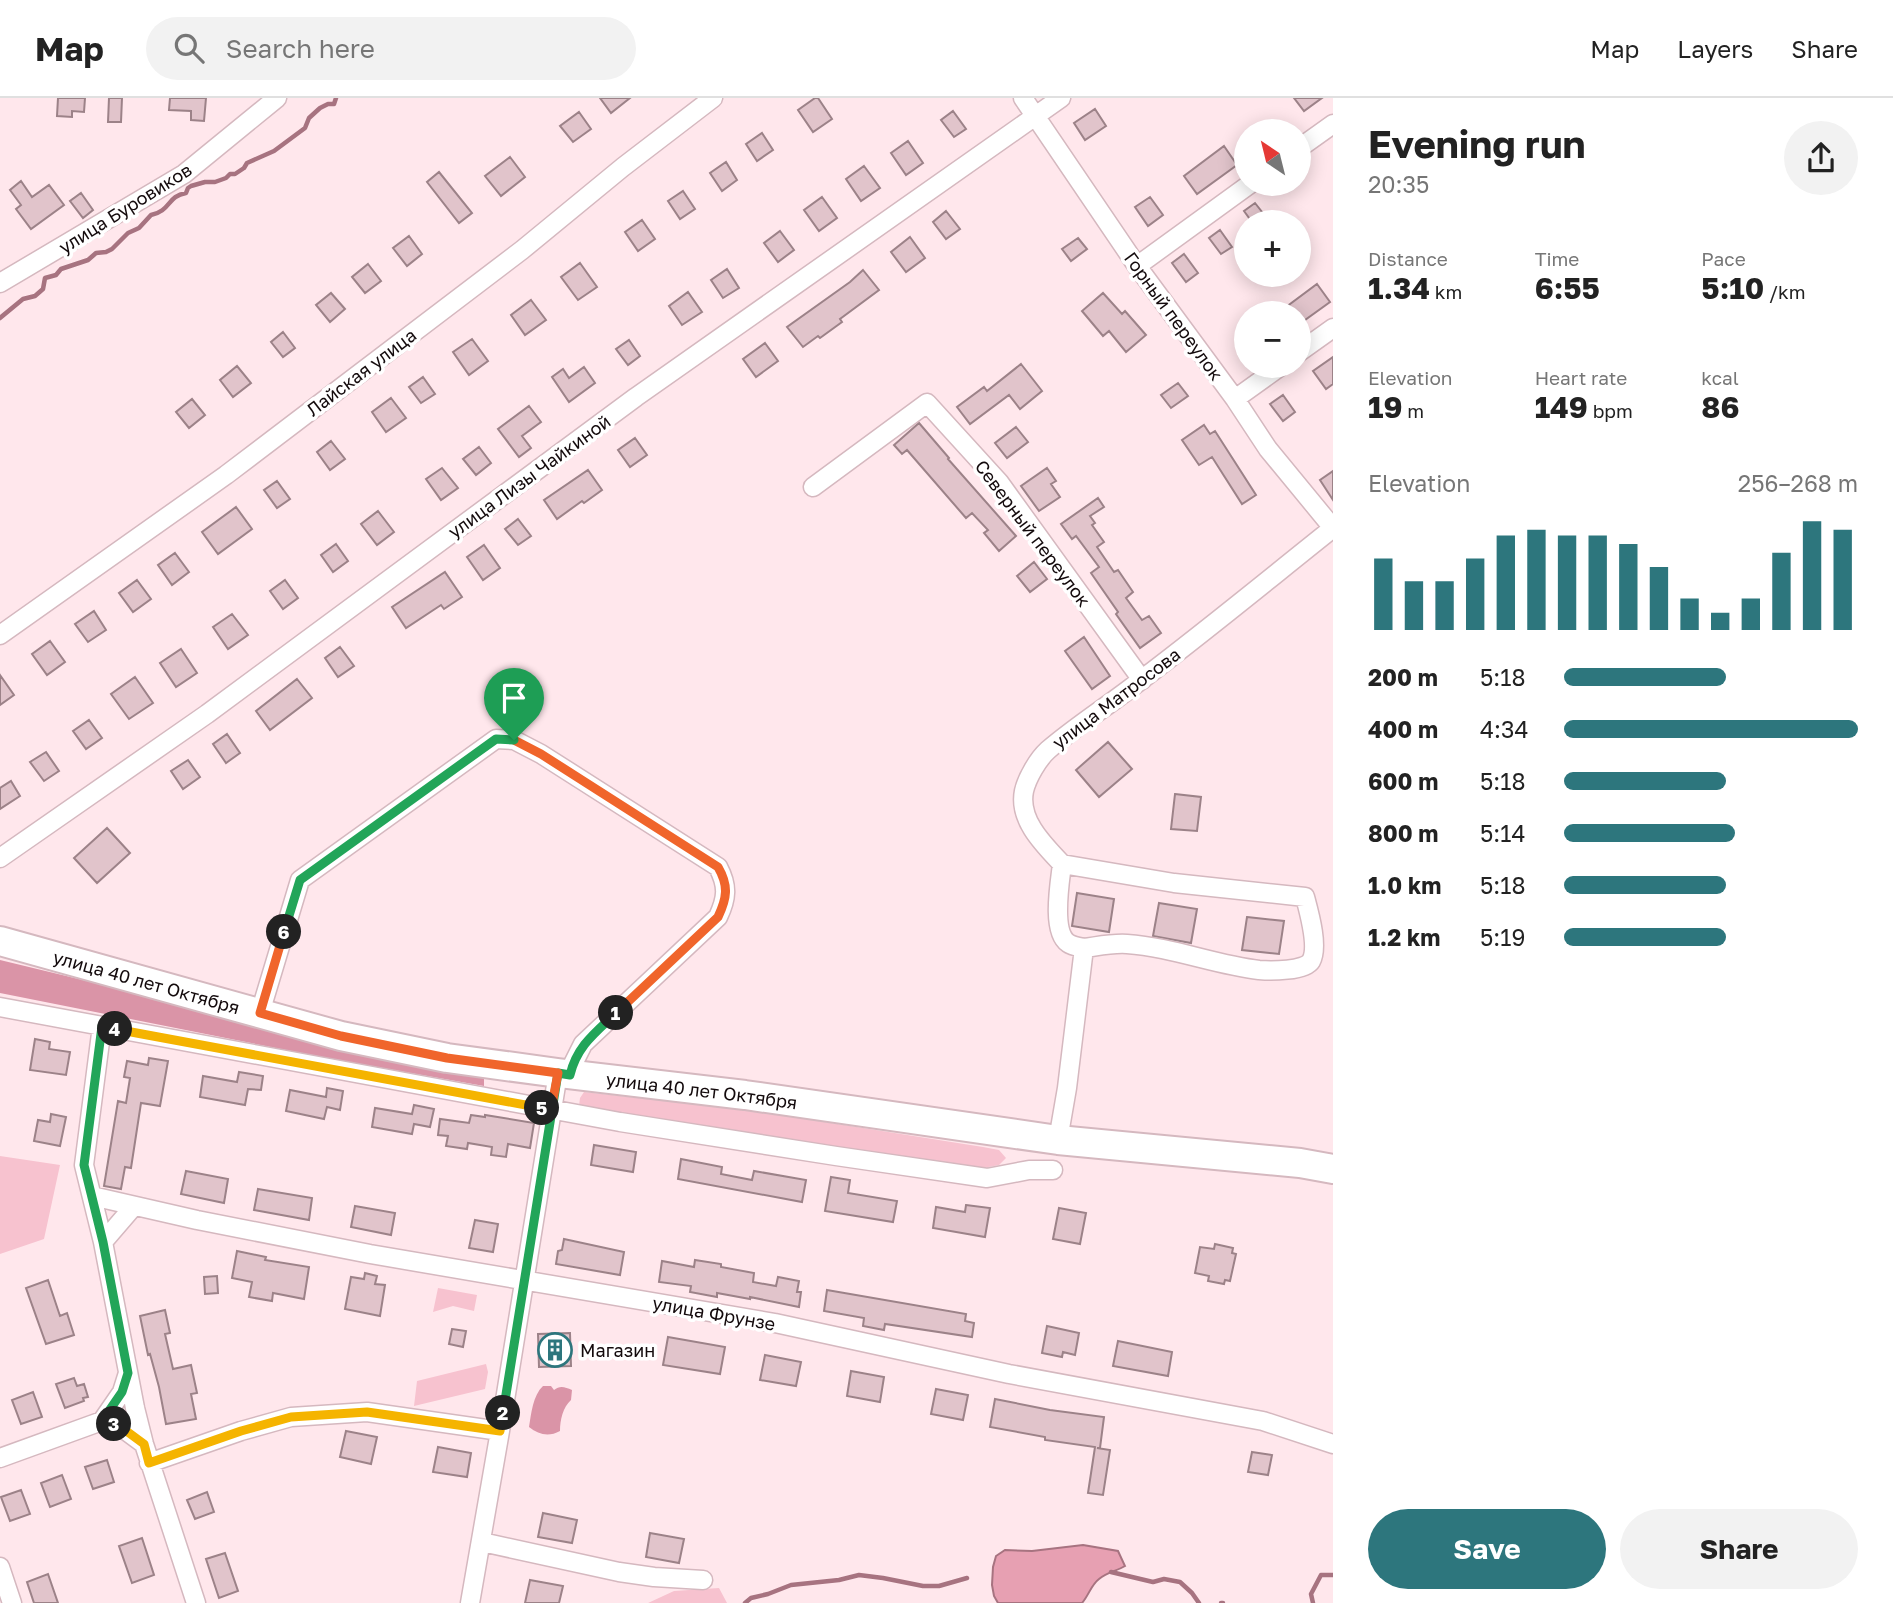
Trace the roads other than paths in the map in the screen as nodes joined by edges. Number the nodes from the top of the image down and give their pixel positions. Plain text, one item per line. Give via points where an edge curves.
1 (277, 98) edge
2 (713, 98) edge
3 (1023, 98) edge
4 (1061, 98) edge
5 (1035, 116) junction
6 (1333, 124) edge
7 (1311, 140) edge
8 (1234, 196) edge
9 (1137, 266) junction
10 (0, 283) edge
11 (1333, 328) edge
12 (1311, 344) edge
13 (1264, 378) edge
14 (1235, 399) junction
15 (813, 487) dead end
16 (1333, 528) edge
17 (0, 635) edge
18 (1142, 680) junction
19 (0, 858) edge
20 (1062, 864) junction
21 (0, 941) edge
22 (1084, 948) junction
23 (0, 1007) edge
24 (260, 1013) junction
25 (102, 1026) junction
26 (564, 1074) junction
27 (551, 1110) junction
28 (1058, 1140) junction
29 (1333, 1169) edge
30 (1053, 1170) dead end
31 (92, 1196) junction
32 (134, 1206) junction
33 (103, 1242) junction
34 (524, 1282) junction
35 (128, 1373) junction
36 (102, 1421) junction
37 (500, 1431) junction
38 (144, 1444) junction
39 (1333, 1444) edge
40 (0, 1458) edge
41 (149, 1463) junction
42 (482, 1542) junction
43 (0, 1567) edge
44 (703, 1580) dead end
45 (12, 1603) edge
46 (196, 1603) edge
47 (470, 1603) edge

1 - 10 street, улица Буровиков via 184,174
2 - 17 street, Лайская улица via 226,475
3 - 5 street, Горный переулок
4 - 5 street, улица Лизы Чайкиной
5 - 9 street, Горный переулок
5 - 19 street, улица Лизы Чайкиной via 636,397 207,714
6 - 7 street
8 - 9 street
9 - 14 street, Горный переулок
11 - 12 street
13 - 14 street
14 - 16 street, Горный переулок via 1268,449
15 - 18 street, Северный переулок via 927,403 999,482
16 - 18 street, улица Матросова
18 - 20 street, улица Матросова via 1045,752 1033,771 1024,792 1029,822
20 - 22 street via 1059,924 1069,944
20 - 22 street via 1174,883 1305,897 1313,951 1306,966 1259,970 1127,944
21 - 24 main road, улица 40 лет Октября
22 - 28 street
23 - 25 street
24 - 26 main road, улица 40 лет Октября via 447,1058
24 - 26 street via 300,880 496,739 514,740 718,867 725,880 726,898 718,917 583,1044
25 - 27 street
25 - 31 street via 84,1165
26 - 27 street
26 - 28 main road, улица 40 лет Октября
27 - 30 street via 987,1178
27 - 34 street
28 - 29 main road, улица 40 лет Октября
31 - 32 street, улица Фрунзе
31 - 33 street
32 - 33 street
32 - 34 street, улица Фрунзе
33 - 35 street
34 - 37 street
34 - 39 street, улица Фрунзе via 775,1323 1009,1374 1264,1421
35 - 36 street via 122,1392
35 - 38 street
36 - 38 street
36 - 40 street
37 - 41 street via 367,1412 291,1417
37 - 42 street
38 - 41 street
41 - 46 street
42 - 44 street via 619,1572
42 - 47 street
43 - 45 street

